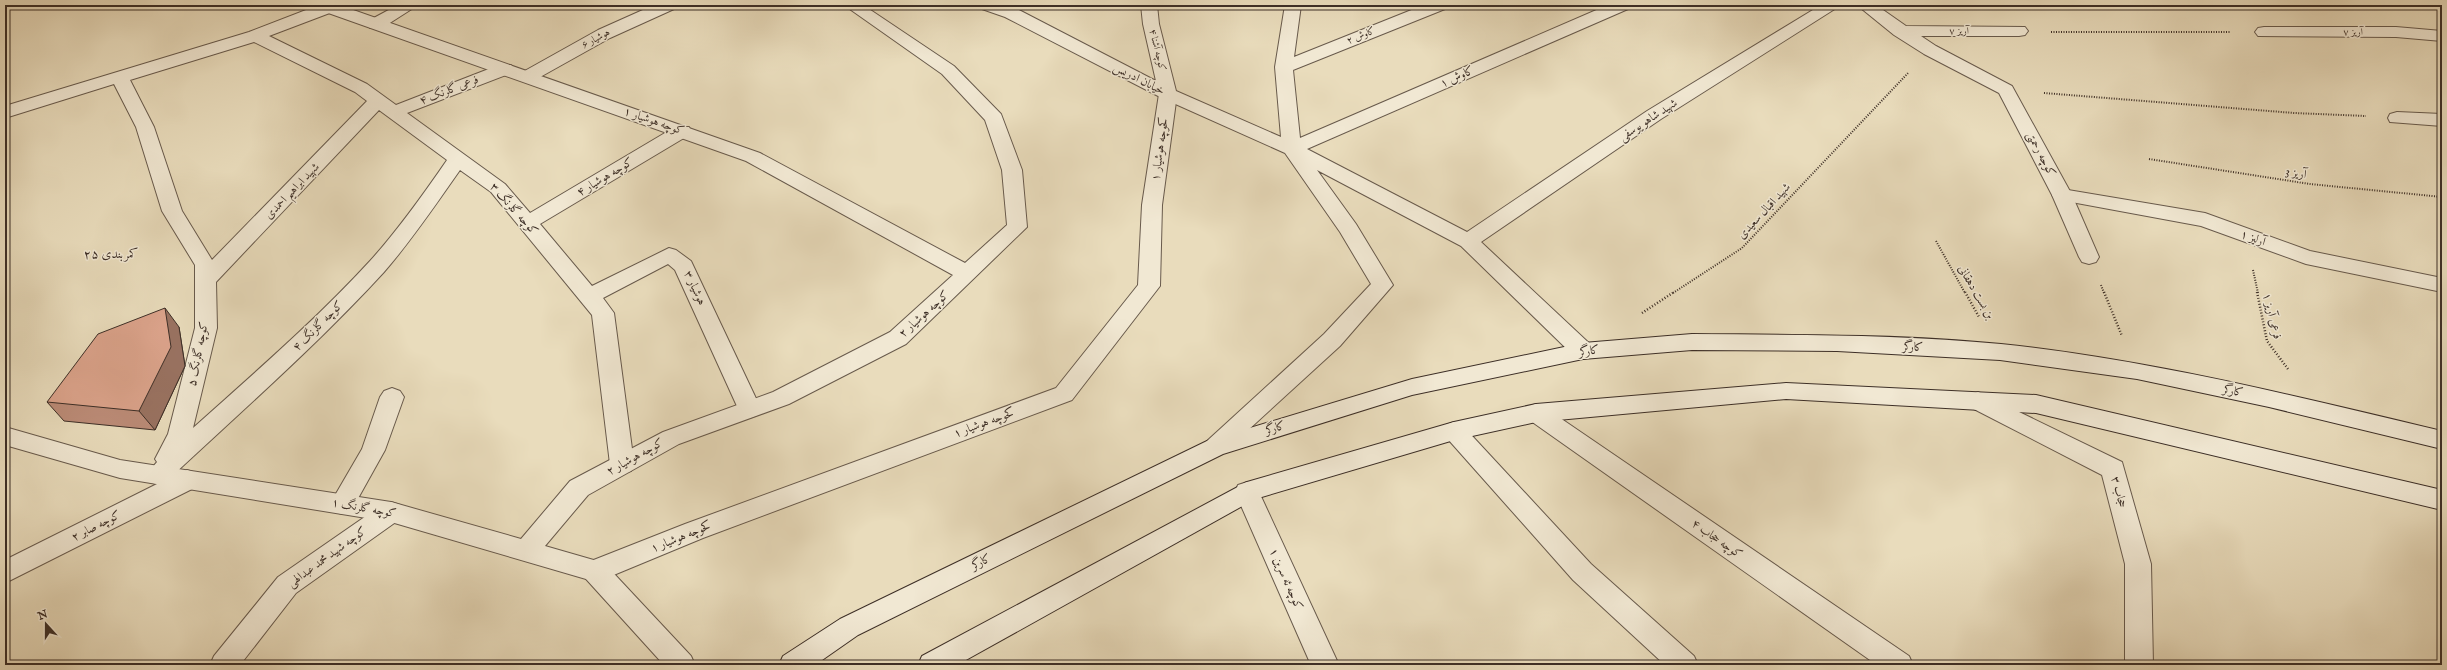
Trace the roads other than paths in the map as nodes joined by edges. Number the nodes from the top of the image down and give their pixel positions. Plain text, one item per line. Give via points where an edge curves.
1 (410, 5) edge
2 (668, 5) edge
3 (852, 5) edge
4 (988, 5) edge
5 (1149, 5) edge
6 (1293, 5) edge
7 (1439, 5) edge
8 (1622, 5) edge
9 (1833, 5) edge
10 (1865, 5) edge
11 (326, 6) edge
12 (1014, 9) edge
13 (376, 24) junction
14 (1900, 31) junction
15 (2019, 32) road end
16 (2264, 32) road end
17 (255, 36) junction
18 (2442, 36) edge
19 (1284, 66) junction
20 (505, 69) junction
21 (528, 77) junction
22 (120, 78) junction
23 (1168, 94) junction
24 (386, 106) junction
25 (5, 112) edge
26 (2397, 118) road end
27 (2442, 120) edge
28 (682, 131) junction
29 (1292, 149) junction
30 (458, 159) junction
31 (2062, 195) junction
32 (527, 223) junction
33 (1468, 241) junction
34 (2089, 257) road end
35 (968, 274) junction
36 (205, 280) junction
37 (2442, 285) edge
38 (590, 296) junction
39 (1583, 351) junction
40 (392, 397) dead end
41 (1978, 401) junction
42 (749, 409) junction
43 (1536, 412) junction
44 (1454, 431) junction
45 (5, 436) edge
46 (2442, 440) edge
47 (1215, 447) junction
48 (622, 464) junction
49 (158, 475) junction
50 (187, 480) junction
51 (1247, 492) junction
52 (2442, 500) edge
53 (342, 504) junction
54 (391, 512) junction
55 (526, 551) junction
56 (595, 571) junction
57 (5, 572) edge
58 (224, 665) edge
59 (682, 665) edge
60 (793, 665) edge
61 (932, 665) edge
62 (1325, 665) edge
63 (1684, 665) edge
64 (1899, 665) edge
65 (2139, 665) edge

1 - 13 street
2 - 21 street, هوشیار ۶ via 604,34
3 - 35 street, کوچه هوشیار ۲ via 948,70 994,118 1012,170 1017,227
4 - 12 street, خیابان ادریس
5 - 23 street, کوچه آشنا ۴ via 1151,24
6 - 19 street
7 - 19 street, کاوش ۲
8 - 29 street, کاوش ۱
9 - 33 street, شهید شاهو یوسفی via 1654,115
10 - 14 street
11 - 13 street, کوچه هوشیار ۱
11 - 17 street
12 - 23 street, خیابان ادریس
13 - 20 street, کوچه هوشیار ۱
14 - 15 street, آریز ۷
14 - 31 street, کوچه رحمتی via 1930,50 2006,90
16 - 18 street, آریز ۷ via 2396,32
17 - 22 street
17 - 24 street, کوچه گلرنگ ۳ via 361,88
19 - 29 street
20 - 21 street, کوچه هوشیار ۱
20 - 24 street, فرعی گلرنگ ۴
21 - 28 street, کوچه هوشیار ۱
22 - 25 street
22 - 36 street, کوچه گلرنگ ۵ via 145,127 172,211 205,265
23 - 29 street, خیابان ادریس
23 - 56 street, کحوچه هوشیار ۱ via 1152,205 1149,286 1064,394 731,517
24 - 30 street, کوچه گلرنگ ۳
24 - 36 street, شهید ابراهیم احمدی
26 - 27 street
28 - 32 street, کوچه هوشیار ۴
28 - 35 street, کوچه هوشیار ۱ via 753,157
29 - 33 street, خیابان ادریس
29 - 47 street via 1349,229 1382,285 1332,340
30 - 32 street, کوچه گلرنگ ۳ via 498,188
30 - 49 street, کوچه گلرنگ ۴ via 415,220 377,266 306,338
31 - 34 street, کوچه رحمتی
31 - 37 street, آرلیز ۱ via 2205,220 2306,258
32 - 38 street, کوچه گلرنگ ۳
33 - 39 street, خیابان ادریس
35 - 42 street, کوچه هوشیار ۲ via 898,338 781,398
36 - 49 street, کوچه گلرنگ ۵ via 206,328 186,411 180,434
38 - 42 street, هوشیار ۳ via 669,255 684,266
38 - 48 street, کوچه گلرنگ ۳ via 603,313
39 - 46 street, کارگر via 1692,342 1837,342 2000,352 2137,371
39 - 47 street, کارگر via 1412,387
40 - 53 street via 373,450
41 - 43 street via 1786,391
41 - 52 street via 2036,404
41 - 65 street, حجاب ۳ via 2112,469 2138,564
42 - 48 street, کوچه هوشیار ۲ via 671,438
43 - 44 street
43 - 64 street, کوچه حجاب ۴
44 - 51 street
44 - 63 street via 1582,572
45 - 49 street, کوچه گلرنگ ۱ via 120,469
47 - 60 street, کارگر via 848,627
48 - 55 street, کوچه هوشیار ۲ via 579,488
49 - 50 street, کوچه گلرنگ ۱
50 - 53 street, کوچه گلرنگ ۱
50 - 57 street, کوچه صابر ۲
51 - 61 street
51 - 62 street, کوچه ئه سرین ۱
53 - 54 street, کوچه گلرنگ ۱
54 - 55 street, کوچه گلرنگ ۱
54 - 58 street, کوچه شهید محمد عبدالهی via 287,585
55 - 56 street, کوچه گلرنگ ۱
56 - 59 street

